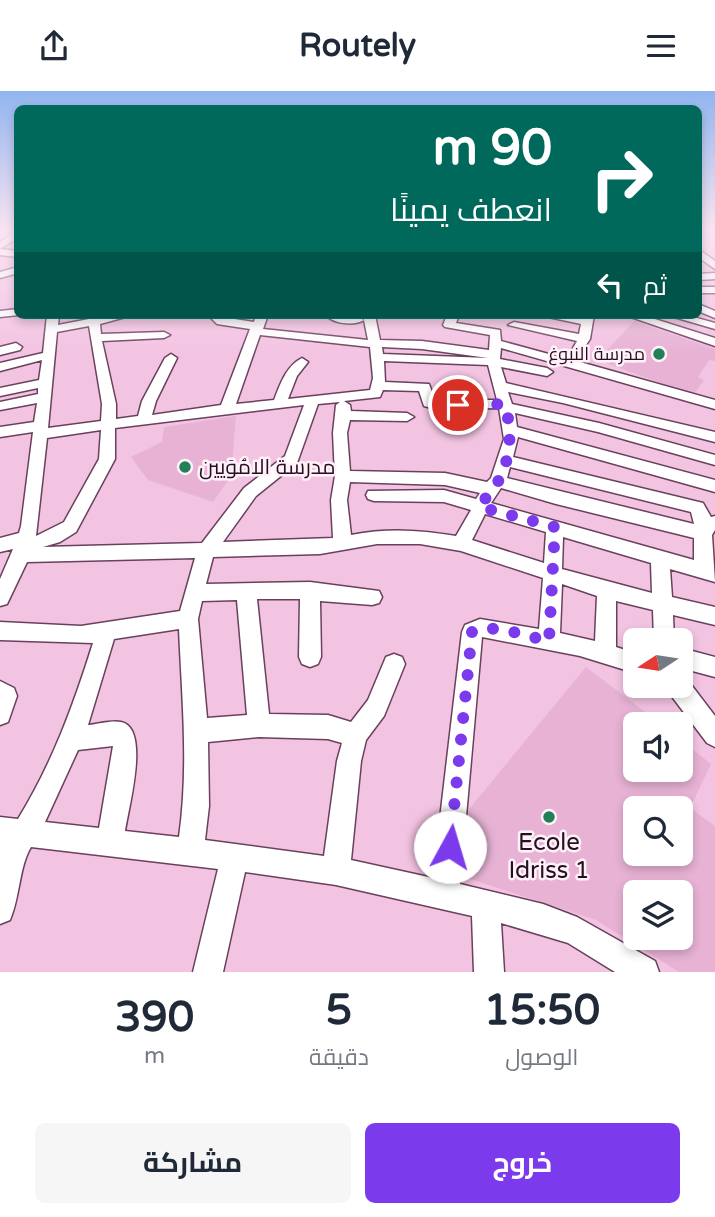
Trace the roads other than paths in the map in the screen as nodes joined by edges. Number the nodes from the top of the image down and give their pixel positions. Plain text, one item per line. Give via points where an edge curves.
1 (94, 319) edge
2 (218, 319) edge
3 (364, 319) edge
4 (450, 319) edge
5 (587, 319) edge
6 (643, 319) edge
7 (687, 319) edge
8 (52, 322) edge
9 (258, 324) edge
10 (513, 324) dead end
11 (715, 327) edge
12 (164, 335) dead end
13 (95, 338) junction
14 (584, 339) junction
15 (715, 342) edge
16 (16, 347) dead end
17 (495, 348) junction
18 (375, 350) junction
19 (0, 351) edge
20 (49, 355) junction
21 (171, 358) dead end
22 (573, 359) junction
23 (302, 362) dead end
24 (549, 365) junction
25 (0, 367) edge
26 (379, 386) junction
27 (499, 386) junction
28 (45, 390) junction
29 (0, 392) edge
30 (541, 394) junction
31 (343, 398) junction
32 (312, 401) junction
33 (279, 404) junction
34 (505, 405) junction
35 (715, 405) edge
36 (0, 406) edge
37 (227, 409) junction
38 (344, 415) junction
39 (407, 417) dead end
40 (144, 420) junction
41 (108, 425) junction
42 (510, 429) junction
43 (41, 430) junction
44 (0, 432) edge
45 (715, 437) edge
46 (504, 460) junction
47 (715, 460) edge
48 (343, 476) junction
49 (691, 479) junction
50 (494, 485) junction
51 (715, 487) edge
52 (374, 495) dead end
53 (480, 507) junction
54 (697, 507) junction
55 (555, 527) junction
56 (709, 528) edge
57 (461, 544) junction
58 (0, 545) edge
59 (343, 545) junction
60 (24, 546) junction
61 (208, 550) junction
62 (660, 557) junction
63 (709, 572) edge
64 (550, 574) junction
65 (246, 590) junction
66 (310, 590) junction
67 (2, 591) edge
68 (607, 591) junction
69 (194, 593) junction
70 (372, 597) dead end
71 (660, 602) junction
72 (715, 616) edge
73 (188, 619) junction
74 (663, 628) edge
75 (0, 631) edge
76 (106, 632) junction
77 (549, 641) junction
78 (605, 654) junction
79 (310, 657) dead end
80 (623, 659) edge
81 (693, 661) edge
82 (394, 664) dead end
83 (715, 667) edge
84 (0, 692) edge
85 (687, 698) edge
86 (0, 714) edge
87 (259, 725) junction
88 (196, 731) junction
89 (356, 735) junction
90 (715, 735) edge
91 (69, 739) junction
92 (110, 841) junction
93 (11, 845) edge
94 (190, 851) junction
95 (235, 857) junction
96 (336, 871) junction
97 (446, 895) junction
98 (486, 906) junction
99 (0, 910) edge
100 (635, 969) edge
101 (208, 972) edge
102 (489, 972) edge

1 - 8 street
1 - 13 street
2 - 9 street
3 - 18 street
4 - 17 street via 449,325
5 - 14 street
6 - 15 street
7 - 11 street
8 - 20 street
9 - 18 street
9 - 37 street
10 - 14 street
12 - 13 street
13 - 41 street via 109,404
14 - 22 street
16 - 19 street
17 - 18 street
17 - 22 street
17 - 24 street
17 - 24 street
17 - 27 street
18 - 26 street
20 - 25 street
20 - 28 street
21 - 40 street
22 - 24 street
22 - 35 street via 592,370 649,382
23 - 33 street
24 - 30 street
26 - 31 street via 374,394
26 - 34 street via 424,387 429,403 435,405
27 - 30 street
27 - 34 street
28 - 29 street
28 - 36 street
28 - 43 street
30 - 45 street
31 - 32 street
31 - 38 street
32 - 33 street
32 - 61 street via 292,459 250,492
33 - 37 street
34 - 42 street
34 - 47 street
37 - 40 street
38 - 39 street
38 - 48 street
40 - 41 street
41 - 43 street
41 - 60 street via 107,459 75,519 64,532
42 - 46 street
42 - 49 street
43 - 44 street
43 - 60 street via 32,516
46 - 50 street
46 - 54 street
48 - 50 street
48 - 59 street
49 - 51 street
49 - 54 street
50 - 53 street
50 - 56 street
52 - 53 street via 444,496
53 - 55 street
53 - 57 street
54 - 56 street
55 - 62 street
55 - 64 street
56 - 63 street
57 - 59 street via 408,535
57 - 64 street
58 - 60 street
59 - 61 street
60 - 61 street via 142,554
60 - 67 street
61 - 69 street
62 - 63 street
62 - 71 street
64 - 68 street
64 - 77 street
65 - 66 street
65 - 69 street
65 - 87 street
66 - 70 street
66 - 79 street
68 - 71 street
68 - 78 street
69 - 73 street
71 - 72 street
71 - 74 street
73 - 76 street
73 - 88 street
75 - 76 street via 63,636
76 - 91 street
77 - 78 street
77 - 97 street via 491,629 472,632
78 - 80 street
81 - 83 street
82 - 89 street via 369,720
84 - 86 street via 6,696
85 - 90 street
87 - 88 street
87 - 89 street via 328,727
88 - 94 street via 196,806
89 - 96 street
91 - 92 street via 120,733 125,737
91 - 93 street
92 - 93 street
92 - 94 street
93 - 99 street
94 - 95 street
95 - 96 street
95 - 101 street
96 - 97 street
97 - 98 street
98 - 100 street via 577,932
98 - 102 street

